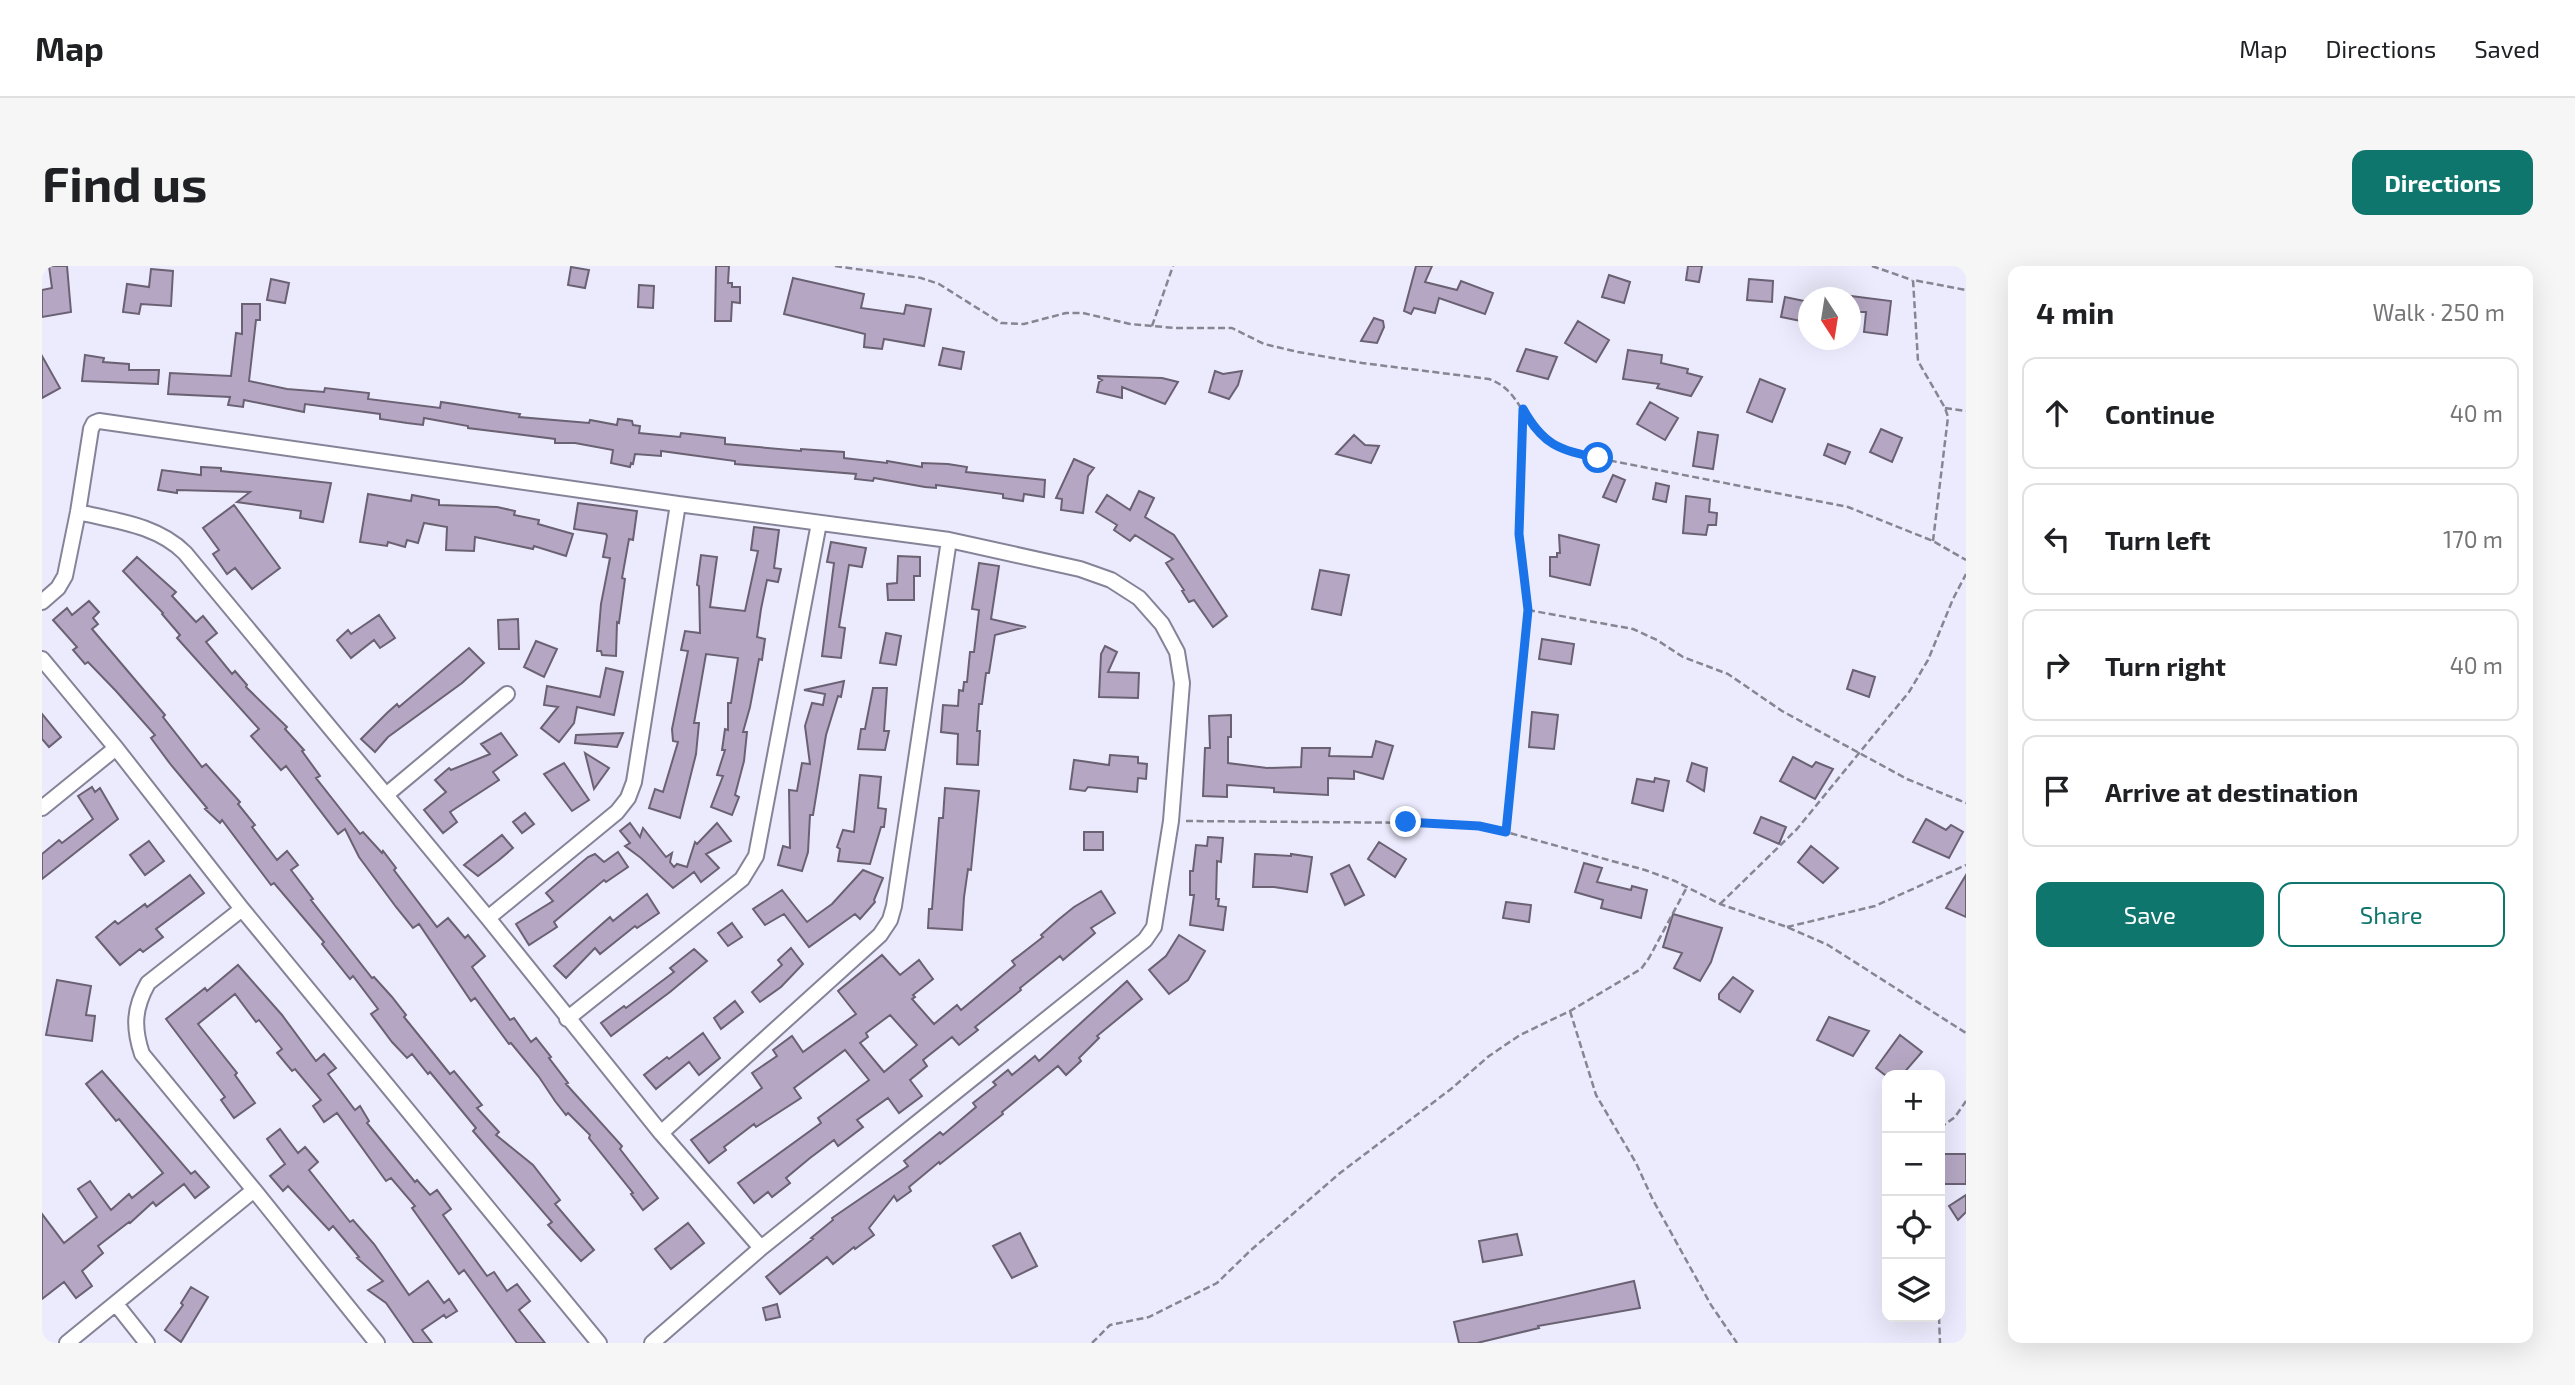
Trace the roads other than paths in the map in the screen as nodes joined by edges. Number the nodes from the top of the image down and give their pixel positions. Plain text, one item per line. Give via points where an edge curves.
1 (678, 504) junction
2 (78, 512) junction
3 (818, 523) junction
4 (949, 540) junction
5 (42, 602) edge
6 (42, 659) edge
7 (507, 694) dead end
8 (117, 748) junction
9 (386, 795) junction
10 (42, 808) edge
11 (242, 909) junction
12 (488, 918) junction
13 (567, 1019) junction
14 (661, 1133) junction
15 (254, 1190) junction
16 (761, 1248) junction
17 (116, 1304) junction
18 (67, 1343) edge
19 (147, 1343) edge
20 (377, 1343) edge
21 (599, 1343) edge
22 (652, 1343) edge

1 - 2 street via 99,421 91,429
1 - 3 street
1 - 12 street via 628,798
2 - 5 street via 65,576
2 - 9 street via 148,529 176,544
3 - 4 street
3 - 13 street via 750,869
4 - 14 street via 890,920 880,935
4 - 16 street via 1111,580 1139,598 1162,624 1177,652 1182,684 1171,821 1154,927 1144,940
6 - 8 street
7 - 9 street
8 - 10 street
8 - 11 street
9 - 12 street
11 - 15 street via 148,983 135,1019 142,1054
11 - 21 street
12 - 13 street
13 - 14 street
14 - 16 street
15 - 17 street
15 - 20 street
16 - 22 street
17 - 18 street
17 - 19 street

